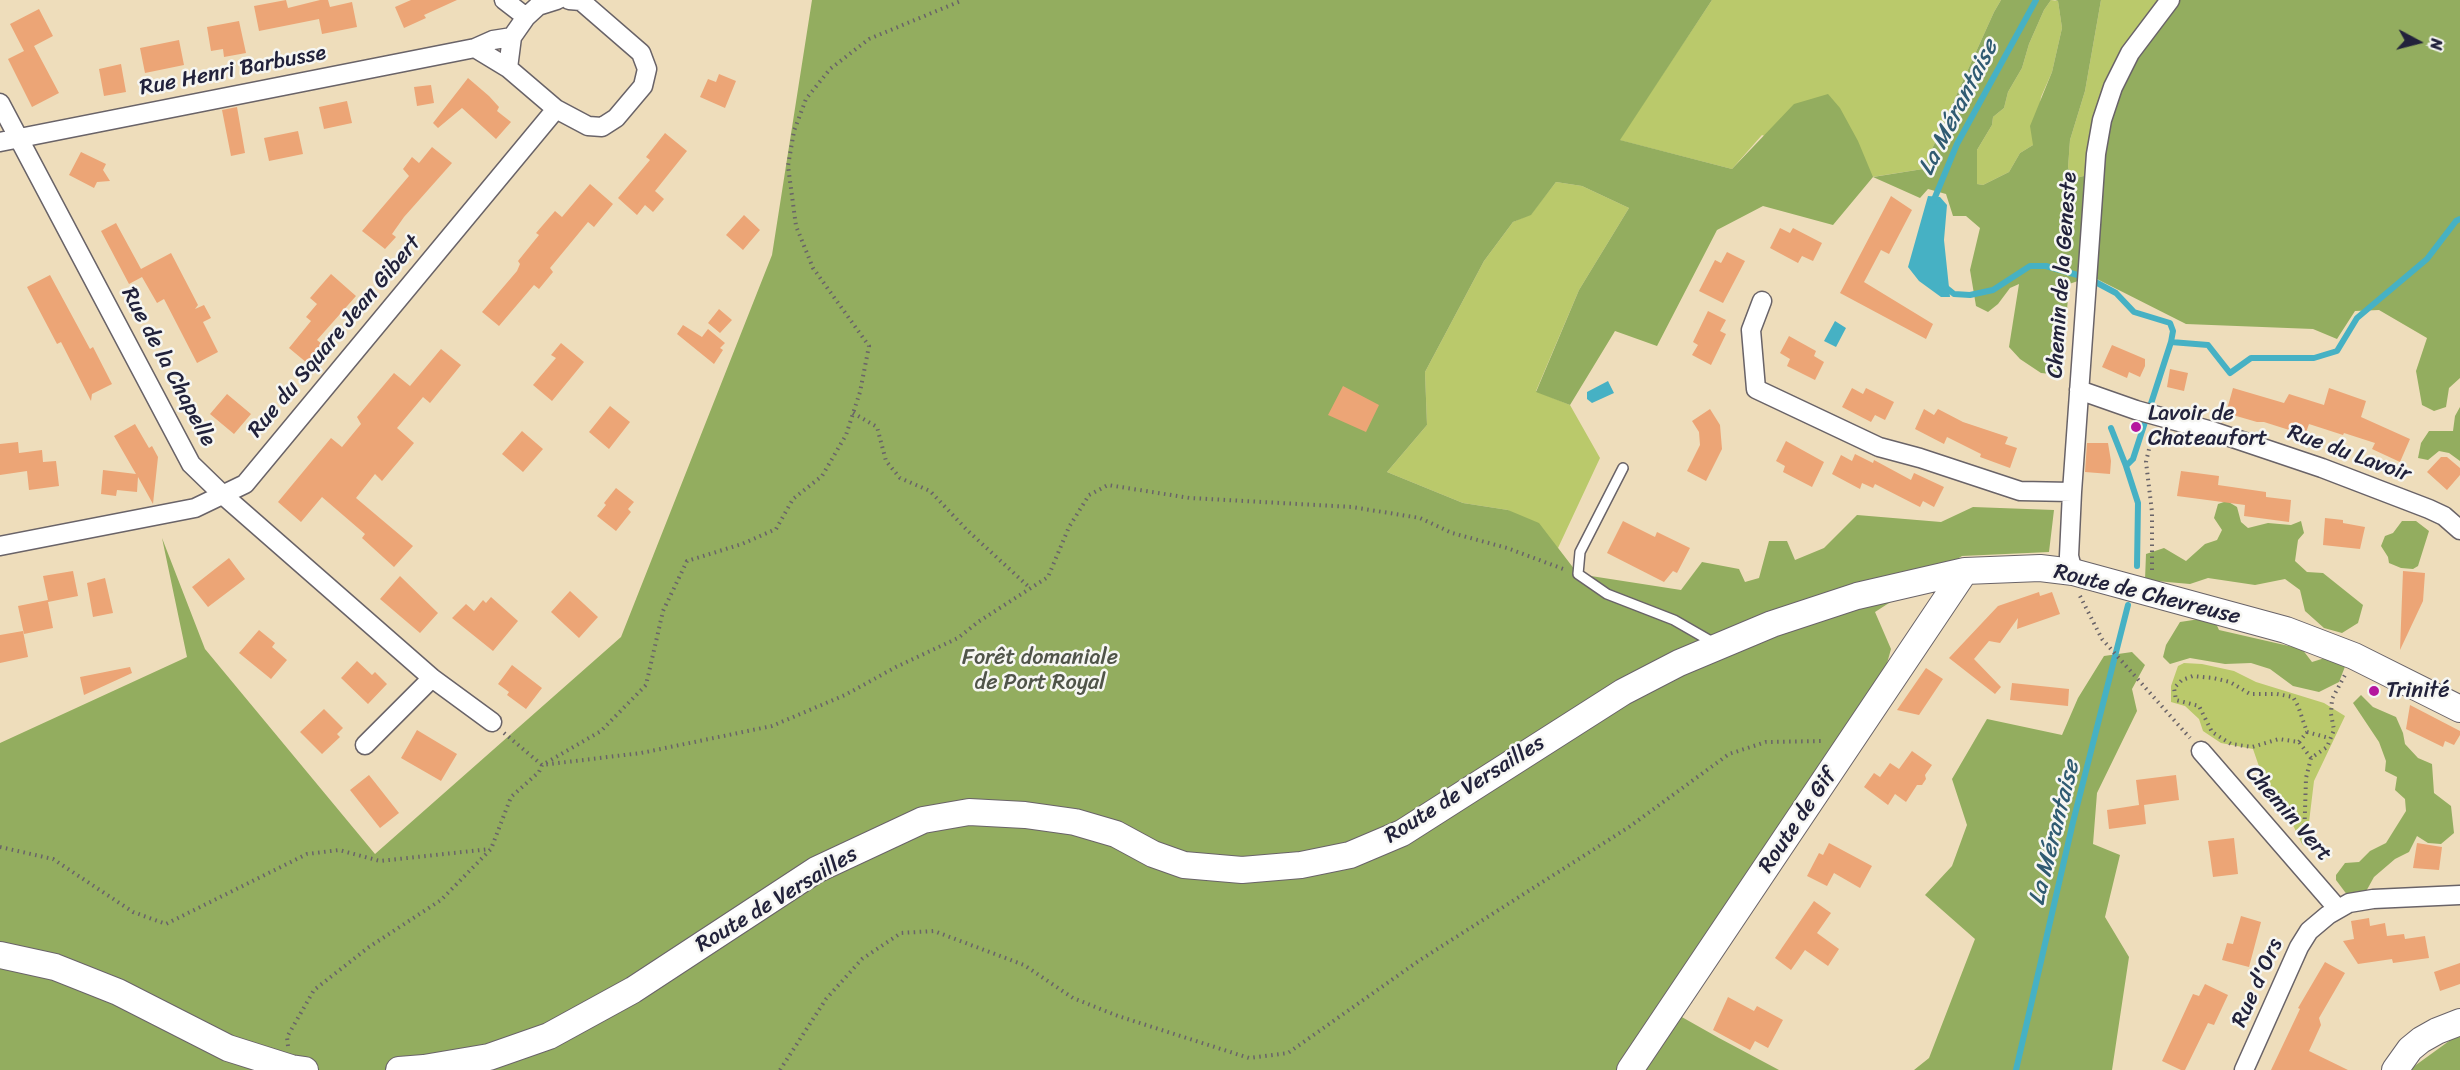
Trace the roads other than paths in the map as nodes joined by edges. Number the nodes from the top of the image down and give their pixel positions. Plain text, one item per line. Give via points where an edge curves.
1 (504, 0) edge
2 (557, 0) edge
3 (569, 0) edge
4 (2170, 0) edge
5 (526, 17) junction
6 (512, 37) junction
7 (476, 48) junction
8 (508, 68) junction
9 (0, 103) edge
10 (556, 109) junction
11 (20, 138) junction
12 (0, 142) edge
13 (1762, 302) dead end
14 (2079, 390) junction
15 (1623, 468) dead end
16 (2072, 492) junction
17 (223, 495) junction
18 (2460, 530) edge
19 (0, 546) edge
20 (1965, 571) junction
21 (2073, 572) junction
22 (1718, 645) junction
23 (432, 678) junction
24 (1623, 692) joint
25 (2460, 709) edge
26 (492, 722) road end
27 (365, 745) dead end
28 (2201, 751) road end
29 (2460, 895) edge
30 (2338, 909) junction
31 (0, 955) edge
32 (2460, 1022) edge
33 (298, 1069) edge
34 (399, 1070) edge
35 (1630, 1070) edge
36 (2244, 1070) edge
37 (2395, 1070) edge

1 - 5 street
2 - 5 street via 538,6
3 - 10 street via 580,1 641,53 647,69 643,86 616,118 602,127 588,126
4 - 14 street, Chemin de la Geneste via 2130,53 2113,87 2103,120 2092,195
5 - 6 street
6 - 7 street, Rue Henri Barbusse
6 - 8 street
7 - 8 street
7 - 11 street, Rue Henri Barbusse
8 - 10 street
9 - 11 street, Rue de la Chapelle
10 - 17 street, Rue du Square Jean Gibert via 245,484
11 - 12 street, Rue Henri Barbusse
11 - 17 street, Rue de la Chapelle via 191,464
13 - 16 street via 1751,330 1756,389 1879,447 2020,491
14 - 16 street, Chemin de la Geneste
14 - 18 street, Rue du Lavoir via 2322,468 2429,509
15 - 22 lane via 1580,552 1578,574 1607,594 1674,620
16 - 21 street, Chemin de la Geneste via 2069,556
17 - 19 street, Rue du Square Jean Gibert via 195,508
17 - 23 street, Rue de la Chapelle
20 - 21 main road, Route de Chevreuse via 2040,568
20 - 22 main road, Route de Chevreuse via 1857,596
20 - 35 main road, Route de Gif
21 - 25 main road, Route de Chevreuse via 2286,630 2354,656
22 - 24 main road, Route de Chevreuse
23 - 26 street, Rue de la Chapelle
23 - 27 street
24 - 34 main road, Route de Versailles via 1402,833 1350,855 1301,865 1242,870 1184,866 1116,834 1075,822 1035,817 969,812 923,820 816,870 633,990 549,1036 489,1057
28 - 30 street, Chemin Vert
29 - 30 street, Rue d'Ors via 2373,899
30 - 36 street, Rue d'Ors via 2310,931 2299,947
31 - 33 main road via 55,967 118,992 228,1048
32 - 37 main road via 2421,1040

